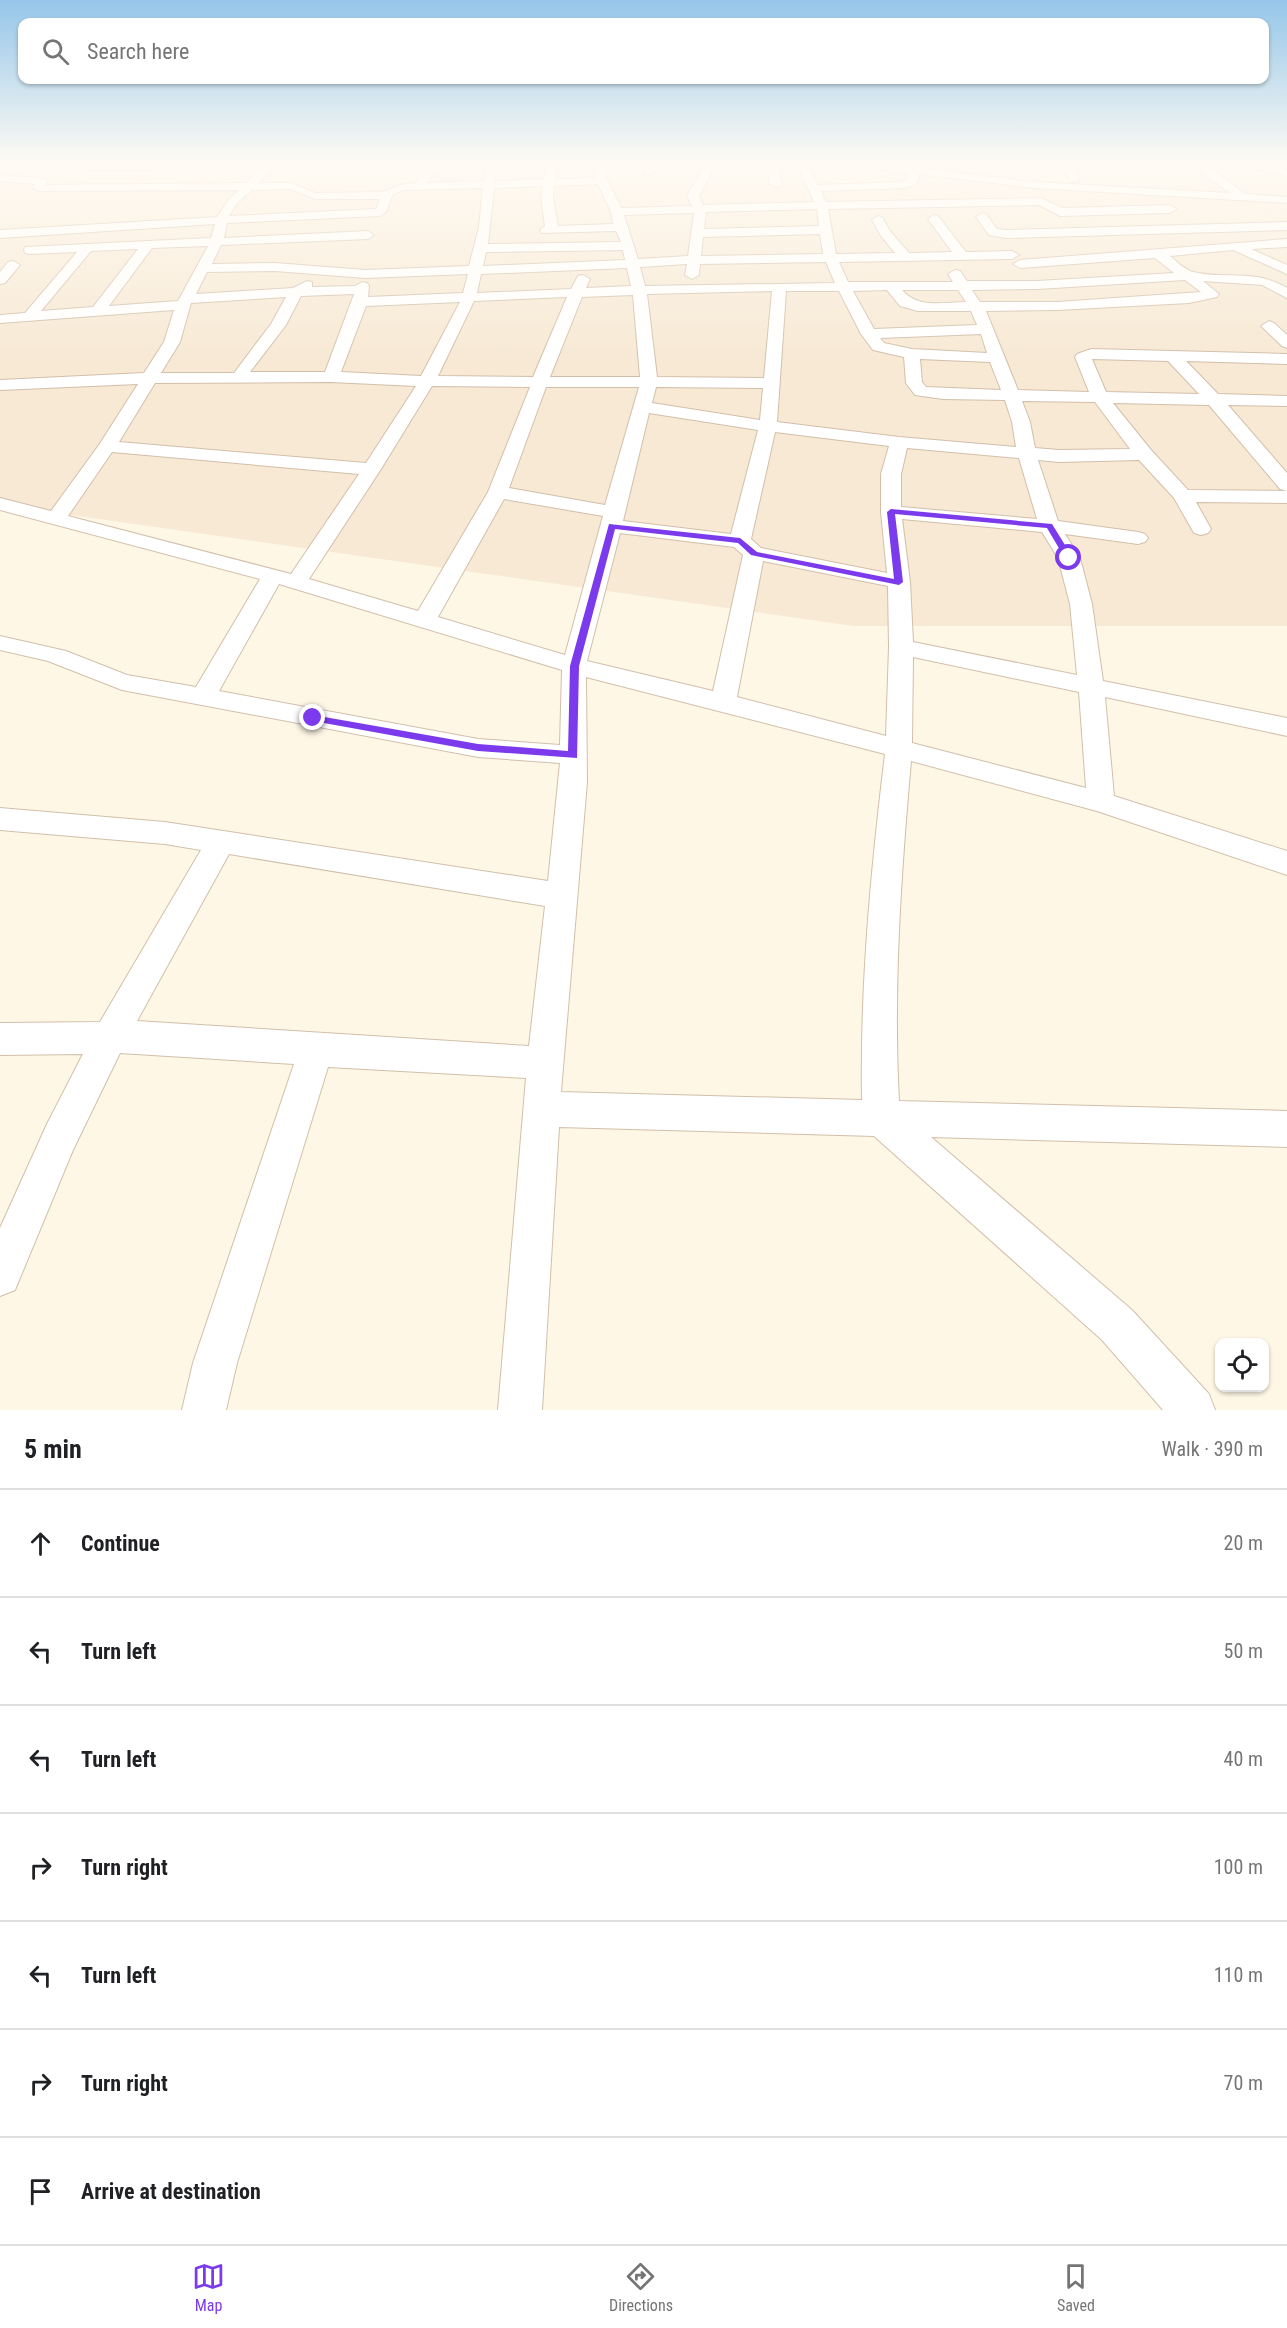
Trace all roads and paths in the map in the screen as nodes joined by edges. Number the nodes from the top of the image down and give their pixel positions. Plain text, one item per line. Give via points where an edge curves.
1 (101, 228) edge
2 (219, 228) edge
3 (372, 228) edge
4 (489, 228) edge
5 (567, 228) edge
6 (622, 228) edge
7 (697, 228) edge
8 (773, 228) edge
9 (829, 228) edge
10 (882, 228) edge
11 (941, 228) edge
12 (988, 228) edge
13 (1074, 228) edge
14 (1169, 228) edge
15 (1193, 228) edge
16 (529, 230) dead end
17 (552, 230) joint
18 (1078, 231) junction
19 (1050, 232) junction
20 (696, 233) junction
21 (0, 234) edge
22 (216, 243) junction
23 (1287, 243) edge
24 (1003, 244) dead end
25 (148, 245) junction
26 (628, 246) junction
27 (1233, 246) junction
28 (88, 247) junction
29 (481, 248) junction
30 (20, 251) dead end
31 (1158, 254) junction
32 (830, 256) junction
33 (905, 256) junction
34 (943, 256) junction
35 (962, 256) junction
36 (693, 260) junction
37 (1016, 260) junction
38 (1083, 261) junction
39 (632, 264) junction
40 (13, 265) dead end
41 (587, 266) junction
42 (201, 268) junction
43 (356, 269) junction
44 (477, 269) junction
45 (334, 270) junction
46 (1287, 270) edge
47 (1186, 276) junction
48 (0, 280) edge
49 (1037, 285) junction
50 (962, 286) junction
51 (891, 287) junction
52 (691, 288) junction
53 (779, 288) junction
54 (844, 288) junction
55 (637, 290) junction
56 (296, 292) junction
57 (1282, 292) edge
58 (579, 293) junction
59 (361, 296) junction
60 (469, 298) junction
61 (184, 302) junction
62 (1287, 304) edge
63 (977, 308) junction
64 (97, 312) junction
65 (28, 318) junction
66 (0, 319) edge
67 (1269, 326) dead end
68 (987, 329) junction
69 (869, 334) junction
70 (1287, 343) edge
71 (912, 354) junction
72 (1171, 356) junction
73 (996, 358) junction
74 (1280, 359) edge
75 (1287, 375) edge
76 (331, 377) junction
77 (148, 378) junction
78 (238, 378) junction
79 (427, 381) junction
80 (541, 381) junction
81 (649, 383) junction
82 (770, 383) junction
83 (0, 385) edge
84 (1012, 394) junction
85 (1099, 396) junction
86 (1214, 400) junction
87 (1287, 401) edge
88 (644, 407) junction
89 (768, 425) junction
90 (899, 442) junction
91 (107, 446) junction
92 (1026, 452) junction
93 (1144, 454) junction
94 (372, 469) junction
95 (1287, 485) edge
96 (498, 492) junction
97 (1184, 496) junction
98 (1287, 497) edge
99 (0, 504) edge
100 (891, 512) junction
101 (56, 519) junction
102 (613, 519) junction
103 (1049, 526) junction
104 (1201, 529) dead end
105 (1138, 538) dead end
106 (747, 547) junction
107 (284, 579) junction
108 (899, 582) junction
109 (425, 620) junction
110 (0, 643) edge
111 (901, 646) junction
112 (574, 666) junction
113 (1091, 687) junction
114 (203, 697) junction
115 (723, 702) junction
116 (1287, 727) edge
117 (899, 749) junction
118 (573, 755) junction
119 (1101, 802) junction
120 (0, 819) edge
121 (221, 842) junction
122 (1287, 863) edge
123 (563, 896) junction
124 (110, 1037) junction
125 (0, 1039) edge
126 (316, 1050) junction
127 (545, 1063) junction
128 (543, 1109) junction
129 (881, 1118) junction
130 (1287, 1129) edge
131 (0, 1275) edge
132 (204, 1410) edge
133 (520, 1410) edge
134 (1193, 1410) edge

1 - 21 street
2 - 22 street
3 - 22 street via 366,240
4 - 29 street
5 - 17 street
6 - 26 street
7 - 20 street
8 - 20 street
9 - 32 street
10 - 33 street
11 - 35 street
12 - 19 street via 998,234
13 - 18 street
14 - 18 street
15 - 27 street
16 - 17 street
18 - 19 street
19 - 38 street
20 - 36 street
22 - 25 street
22 - 42 street
23 - 27 street
24 - 37 street
25 - 28 street
25 - 64 street
26 - 29 street
26 - 39 street
27 - 31 street
27 - 46 street
28 - 30 street
28 - 65 street
29 - 44 street
31 - 38 street
31 - 47 street
32 - 33 street
32 - 36 street
32 - 54 street
33 - 34 street
34 - 35 street
34 - 50 street
35 - 37 street
36 - 39 street
36 - 52 street
37 - 38 street
37 - 49 street
39 - 41 street
39 - 55 street
40 - 48 street
41 - 44 street
41 - 58 street
42 - 45 street
42 - 61 street
43 - 44 street
43 - 45 street
43 - 59 street
44 - 60 street
45 - 56 street
47 - 49 street
47 - 57 street via 1256,280
47 - 63 street via 1212,294 1189,299
49 - 50 street
50 - 51 street
50 - 63 street
51 - 54 street
51 - 63 street via 909,305
52 - 53 street
52 - 55 street
53 - 54 street
53 - 82 street
54 - 69 street
55 - 58 street
55 - 81 street via 642,305
56 - 59 street
56 - 61 street
56 - 78 street via 278,325
57 - 62 street via 1277,294
58 - 60 street
58 - 80 street via 559,331
59 - 60 street
59 - 76 street
60 - 79 street
61 - 64 street
61 - 77 street via 172,342
63 - 68 street
64 - 65 street
65 - 66 street
67 - 70 street
68 - 69 street
68 - 73 street
69 - 71 street via 879,346
71 - 73 street
71 - 84 street via 914,383 921,391
72 - 74 street
72 - 85 street via 1086,355 1083,357
72 - 86 street
73 - 84 street
74 - 75 street
76 - 78 street
76 - 79 street
77 - 78 street
77 - 83 street
77 - 91 street
79 - 80 street
79 - 94 street
80 - 81 street
80 - 96 street
81 - 82 street
81 - 88 street
82 - 89 street
84 - 85 street
84 - 92 street
85 - 86 street
85 - 93 street
86 - 87 street
86 - 95 street
88 - 89 street
88 - 102 street
89 - 90 street
89 - 106 street
90 - 92 street
90 - 100 street via 891,474
91 - 94 street
91 - 101 street
92 - 93 street via 1059,456
92 - 103 street
93 - 97 street
94 - 107 street
96 - 102 street
96 - 109 street
97 - 98 street
97 - 104 street
99 - 101 street
100 - 103 street
100 - 108 street
101 - 107 street
102 - 106 street
102 - 112 street
103 - 105 street
103 - 113 street via 1069,558 1081,604
106 - 108 street
106 - 115 street
107 - 109 street
107 - 114 street
108 - 111 street
109 - 112 street
110 - 114 street via 57,656 122,682
111 - 113 street
111 - 117 street
112 - 115 street
112 - 118 street
113 - 116 street
113 - 119 street
114 - 118 street via 478,747
115 - 117 street
117 - 119 street
117 - 129 street via 889,841 878,1032
118 - 123 street
119 - 122 street
120 - 121 street via 165,833
121 - 123 street
121 - 124 street
123 - 127 street
124 - 125 street
124 - 126 street
124 - 131 street via 60,1137
126 - 127 street
126 - 132 street via 215,1363
127 - 128 street
128 - 129 street
128 - 133 street
129 - 130 street
129 - 134 street via 1117,1325

